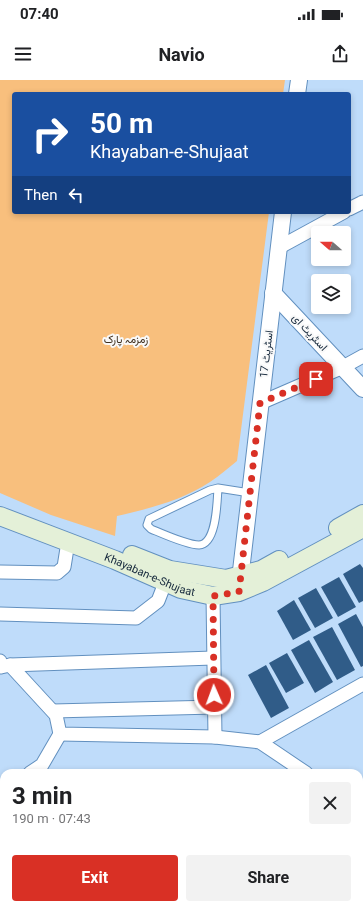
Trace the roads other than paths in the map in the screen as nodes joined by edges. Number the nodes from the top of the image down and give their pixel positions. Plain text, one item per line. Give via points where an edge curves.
1 (363, 202) edge
2 (351, 208) edge
3 (283, 214) edge
4 (340, 214) edge
5 (278, 248) junction
6 (273, 293) junction
7 (363, 356) edge
8 (343, 367) junction
9 (363, 389) edge
10 (260, 403) junction
11 (218, 488) junction
12 (250, 493) junction
13 (0, 505) edge
14 (363, 514) edge
15 (0, 516) edge
16 (363, 528) edge
17 (68, 542) junction
18 (0, 572) edge
19 (165, 583) junction
20 (240, 584) junction
21 (213, 596) junction
22 (0, 614) edge
23 (213, 658) junction
24 (5, 663) edge
25 (363, 684) edge
26 (214, 707) junction
27 (53, 711) junction
28 (60, 734) junction
29 (215, 737) junction
30 (260, 742) junction
31 (36, 769) edge
32 (300, 769) edge

1 - 2 street
3 - 5 street, اسٹریٹ 17
4 - 5 street
5 - 6 street, اسٹریٹ 17
6 - 8 street, اسٹریٹ ای
6 - 10 street, اسٹریٹ 17
7 - 8 street
8 - 9 street, اسٹریٹ ای
8 - 10 street
10 - 12 street, اسٹریٹ 17
11 - 11 lane via 215,524 206,542 200,545 191,543 151,529 147,525 149,519
11 - 12 lane
12 - 20 street, اسٹریٹ 17
13 - 20 main road, Khayaban-e-Shujaat via 170,570 226,578
14 - 20 main road, Khayaban-e-Shujaat
15 - 17 main road, Khayaban-e-Shujaat
16 - 20 main road, Khayaban-e-Shujaat via 263,582
17 - 18 street via 64,567 57,573
17 - 19 main road, Khayaban-e-Shujaat
19 - 21 main road, Khayaban-e-Shujaat
19 - 22 street via 158,601 136,618
20 - 21 main road, Khayaban-e-Shujaat
21 - 23 street
23 - 24 street
23 - 26 street
24 - 27 street
25 - 30 street
26 - 27 street
26 - 29 street
27 - 28 street
28 - 29 street
28 - 31 street via 42,765
29 - 30 street
30 - 32 street

